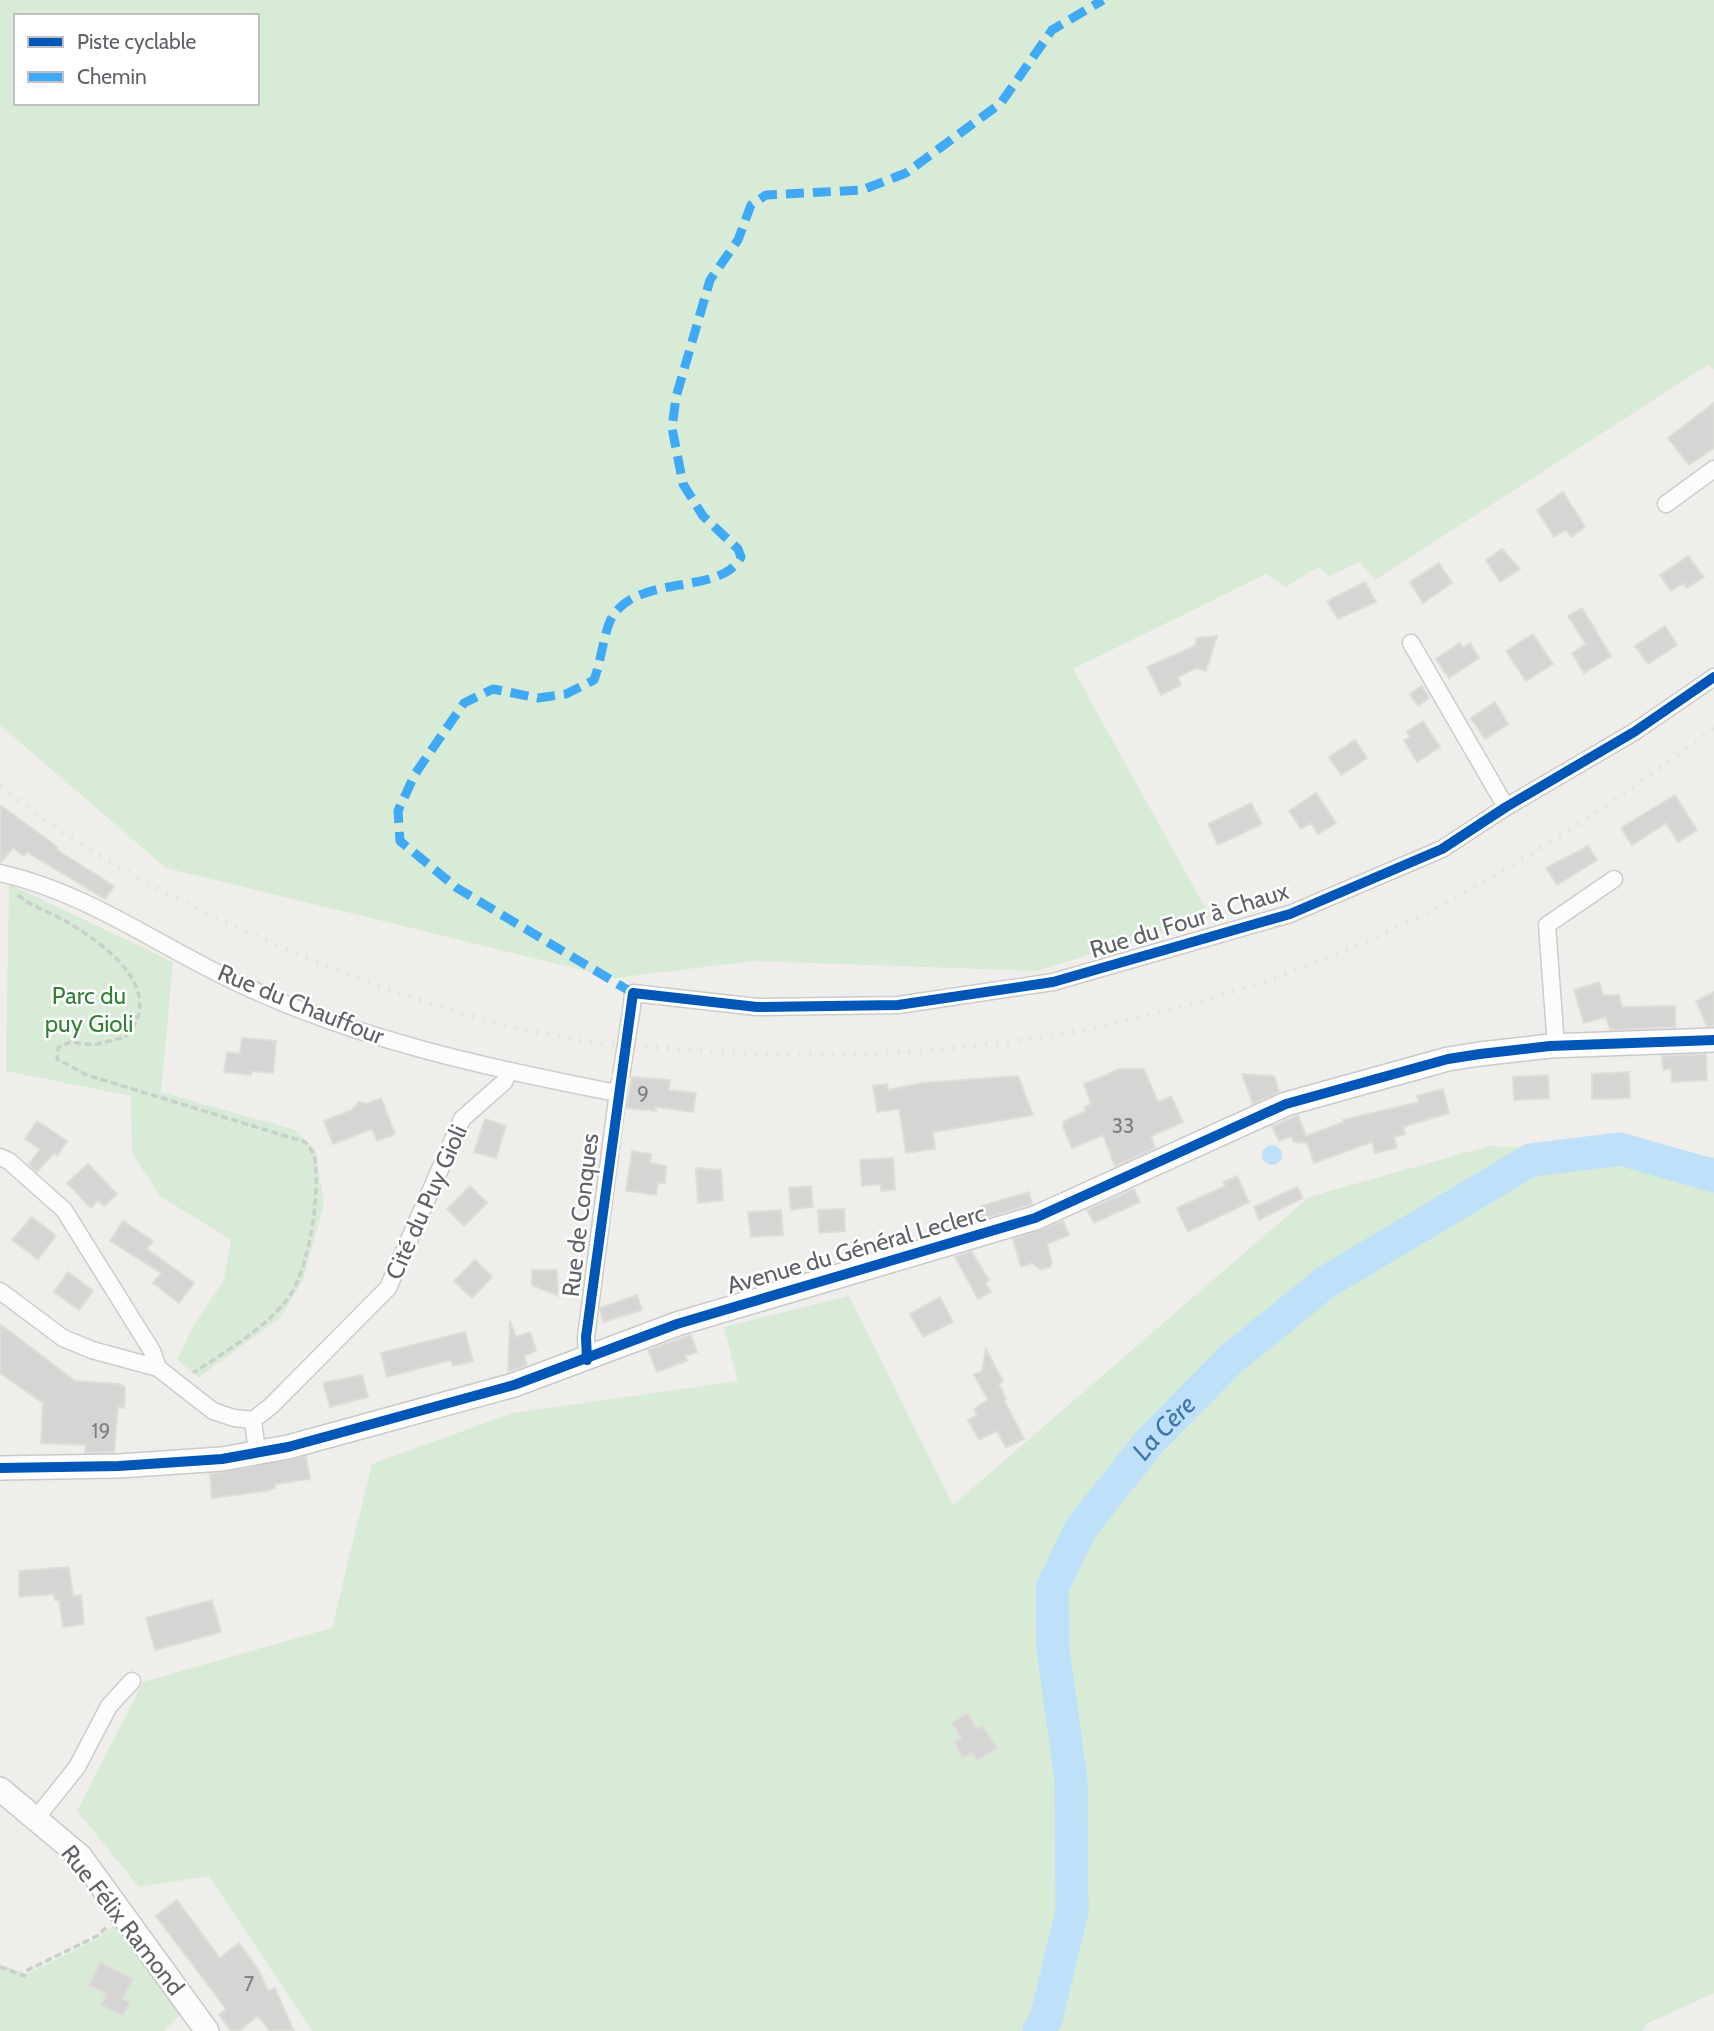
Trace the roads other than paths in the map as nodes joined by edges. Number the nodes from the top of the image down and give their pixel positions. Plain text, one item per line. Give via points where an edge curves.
1 (1714, 469) edge
2 (1666, 503) dead end
3 (1411, 643) dead end
4 (1714, 677) edge
5 (1506, 807) junction
6 (7, 874) edge
7 (1614, 879) dead end
8 (632, 1007) joint
9 (1714, 1040) edge
10 (1556, 1046) junction
11 (509, 1072) junction
12 (617, 1093) junction
13 (0, 1157) edge
14 (0, 1291) edge
15 (587, 1360) junction
16 (158, 1368) junction
17 (253, 1420) junction
18 (257, 1453) junction
19 (0, 1468) edge
20 (132, 1681) dead end
21 (0, 1789) edge
22 (37, 1817) junction
23 (207, 2031) edge

1 - 2 street
3 - 5 street
4 - 5 street, Rue du Four à Chaux via 1634,732
5 - 8 street, Rue du Four à Chaux via 1443,849 1290,914 1053,982 898,1005 757,1007 633,993
6 - 11 street, Rue du Chauffour via 61,891 240,985 337,1024
7 - 10 street via 1547,925
8 - 12 street, Rue de Conques, bridge
9 - 10 street, Avenue du Général Leclerc
10 - 15 street, Avenue du Général Leclerc via 1448,1059 1286,1104 1035,1218 677,1324
11 - 12 street, Rue du Chauffour
11 - 17 street, Cité du Puy Gioli via 504,1082 462,1119 388,1288
12 - 15 street, Rue de Conques via 586,1337
13 - 16 street via 64,1210 152,1351
14 - 16 street via 63,1338
15 - 18 street, Avenue du Général Leclerc via 514,1385
16 - 17 street via 214,1411
17 - 18 street
18 - 19 street, Avenue du Général Leclerc via 119,1466
20 - 22 street via 109,1706 77,1767
21 - 22 street, Rue Félix Ramond
22 - 23 street, Rue Félix Ramond via 80,1856

